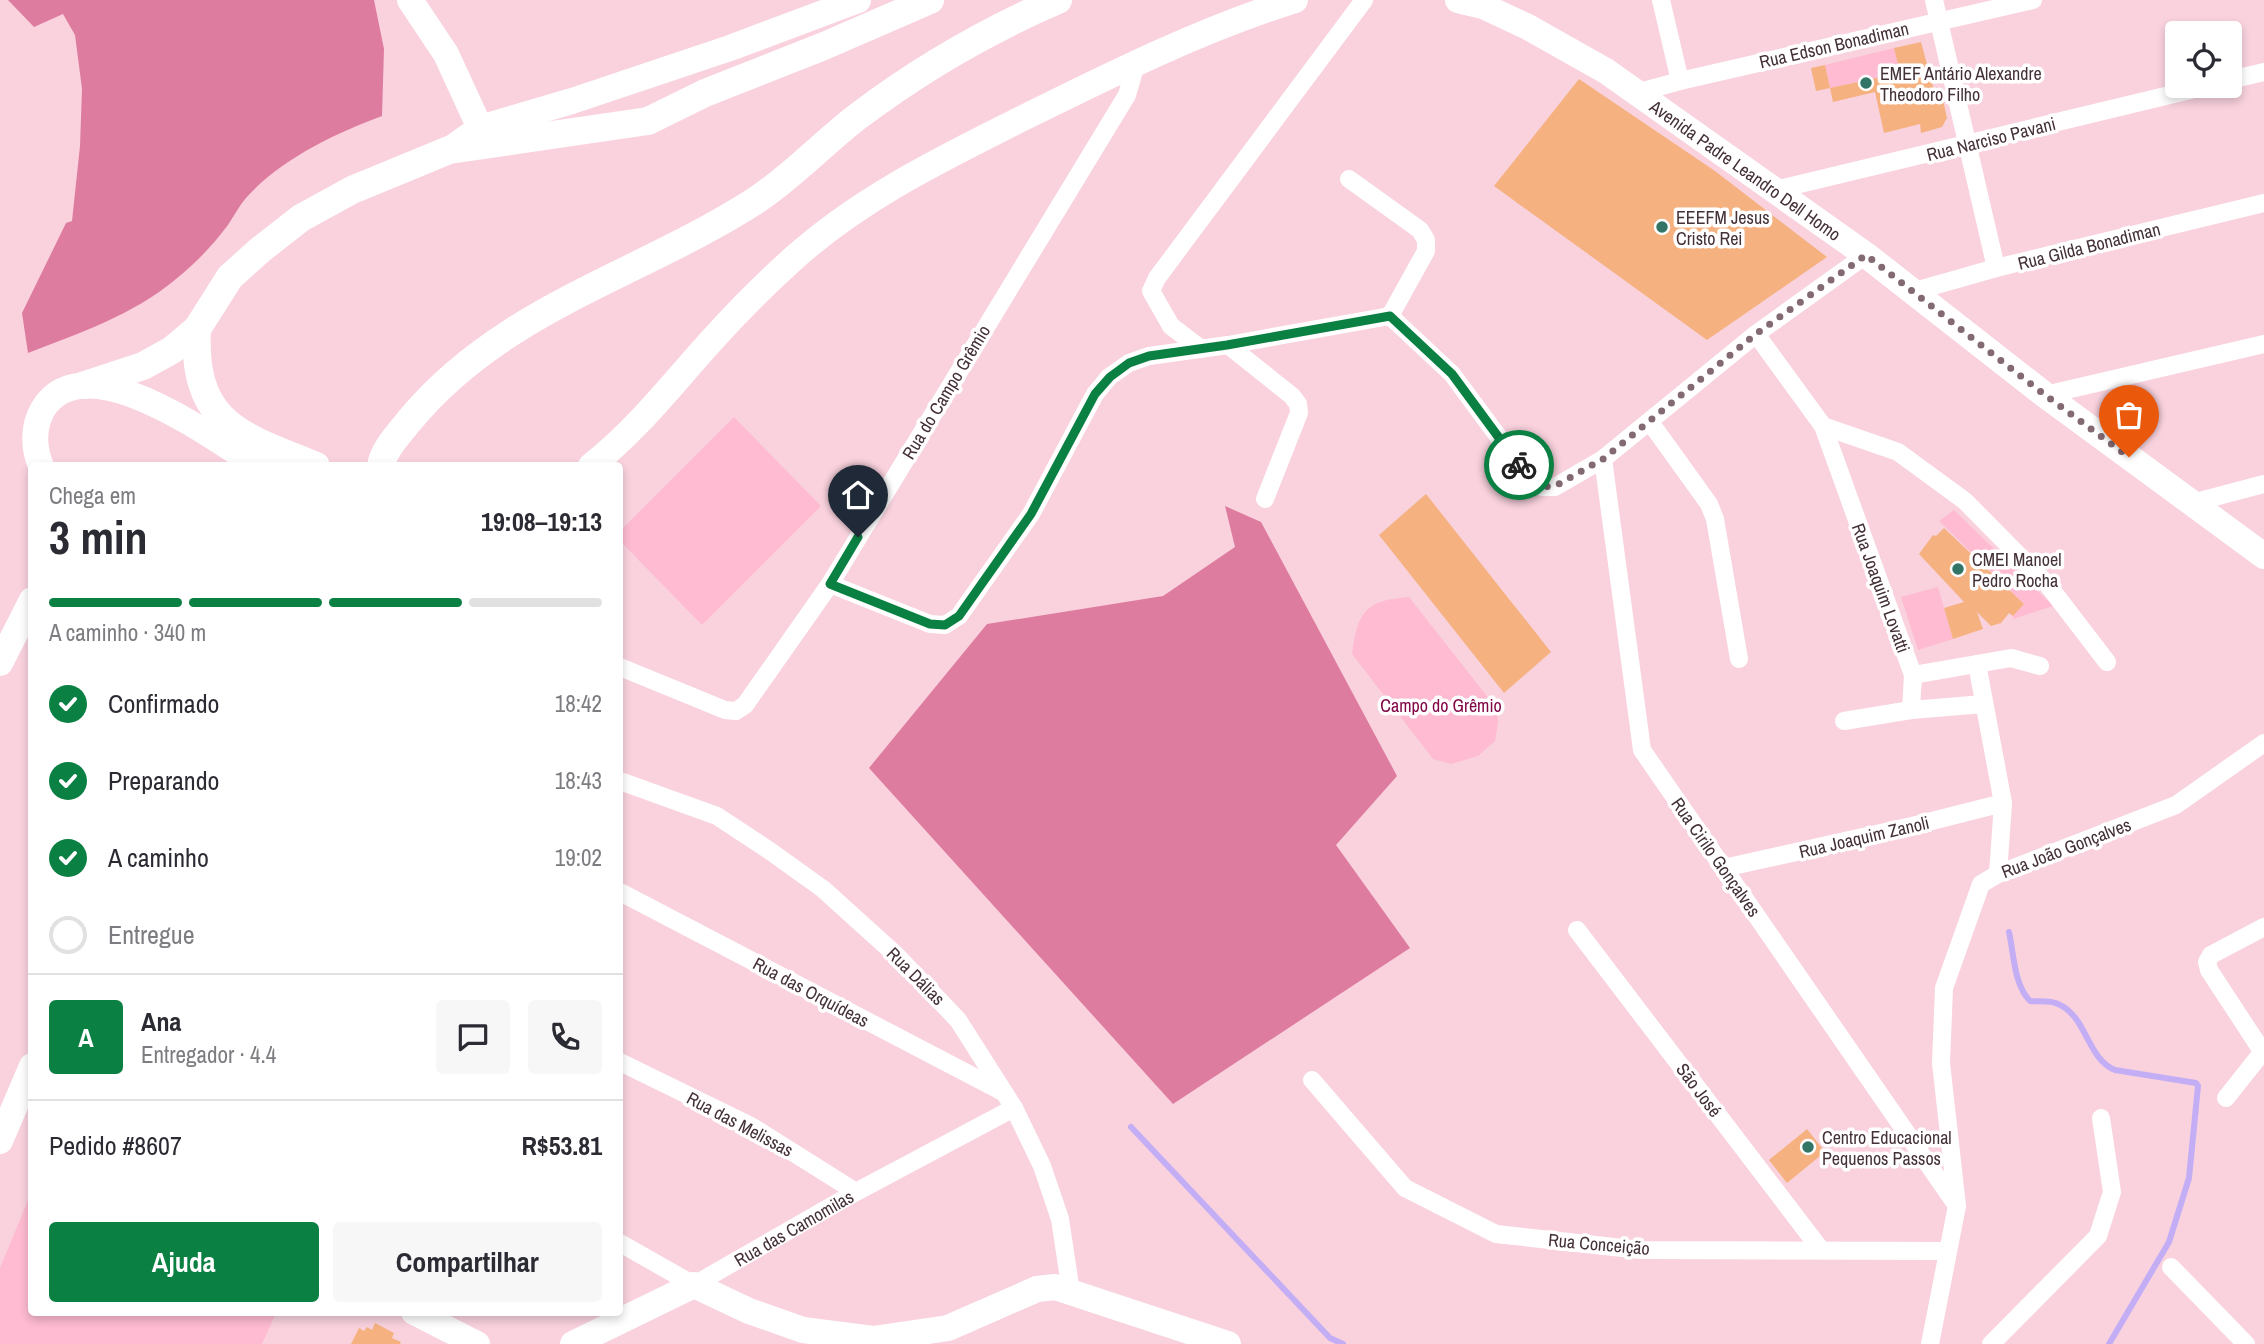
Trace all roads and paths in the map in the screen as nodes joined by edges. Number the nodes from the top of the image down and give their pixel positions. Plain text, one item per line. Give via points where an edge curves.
1 (410, 0) edge
2 (858, 0) edge
3 (930, 0) edge
4 (1058, 0) edge
5 (1295, 0) edge
6 (1364, 0) edge
7 (1661, 0) edge
8 (1934, 0) edge
9 (2033, 0) edge
10 (1470, 3) edge
11 (1939, 21) junction
12 (1137, 61) junction
13 (2264, 72) edge
14 (2242, 77) edge
15 (1681, 80) junction
16 (1636, 93) junction
17 (2165, 96) edge
18 (480, 128) junction
19 (1968, 145) junction
20 (449, 150) junction
21 (1349, 179) dead end
22 (1775, 190) junction
23 (2264, 203) edge
24 (1866, 255) junction
25 (1996, 268) junction
26 (1915, 291) junction
27 (1390, 316) junction
28 (197, 328) junction
29 (1756, 334) junction
30 (2264, 344) edge
31 (1227, 345) junction
32 (1201, 349) junction
33 (85, 385) junction
34 (2045, 395) junction
35 (1650, 422) junction
36 (1823, 426) junction
37 (1603, 459) junction
38 (39, 462) edge
39 (251, 462) edge
40 (306, 462) edge
41 (377, 462) edge
42 (596, 462) edge
43 (2264, 484) edge
44 (1265, 499) dead end
45 (2192, 503) junction
46 (2264, 556) edge
47 (830, 584) junction
48 (28, 606) edge
49 (4, 645) edge
50 (1739, 659) dead end
51 (2108, 662) dead end
52 (1976, 664) junction
53 (2040, 666) dead end
54 (623, 668) edge
55 (1913, 675) junction
56 (1984, 705) junction
57 (1911, 710) junction
58 (1844, 721) dead end
59 (2264, 743) edge
60 (623, 781) edge
61 (2003, 803) junction
62 (1724, 868) junction
63 (1998, 874) junction
64 (623, 894) edge
65 (2264, 927) edge
66 (1577, 930) dead end
67 (2263, 1051) edge
68 (623, 1063) edge
69 (1312, 1080) dead end
70 (28, 1088) edge
71 (1003, 1092) junction
72 (2226, 1098) dead end
73 (1014, 1108) junction
74 (24, 1110) edge
75 (2101, 1118) dead end
76 (0, 1142) edge
77 (856, 1192) junction
78 (1957, 1206) junction
79 (623, 1245) edge
80 (1821, 1250) junction
81 (1946, 1251) junction
82 (2171, 1267) dead end
83 (695, 1285) junction
84 (1071, 1292) junction
85 (422, 1316) edge
86 (948, 1328) junction
87 (477, 1344) edge
88 (573, 1344) edge
89 (923, 1344) edge
90 (1228, 1344) edge
91 (1930, 1344) edge
92 (1991, 1344) edge
93 (2246, 1344) edge

1 - 18 street via 446,54
2 - 18 street via 572,101
3 - 20 main road via 648,121
4 - 41 main road via 1014,19 895,90 739,211 550,308 499,340 435,393
5 - 12 street
6 - 32 street via 1150,291 1171,327
7 - 15 street
8 - 11 street
9 - 11 street, Rua Edson Bonadiman
10 - 16 street, Avenida Padre Leandro Dell Homo via 1528,27
11 - 15 street, Rua Edson Bonadiman
11 - 19 street
12 - 42 street via 916,172 824,232 738,312 634,428
12 - 47 street, Rua do Campo Grêmio via 1127,95
13 - 14 street
15 - 16 street, Rua Edson Bonadiman
16 - 22 street, Avenida Padre Leandro Dell Homo
17 - 19 street, Rua Narciso Pavani
18 - 20 street
19 - 22 street, Rua Narciso Pavani
19 - 25 street
20 - 28 main road via 352,190 301,218 230,277
21 - 27 street via 1420,230 1426,240 1426,251
22 - 24 street, Avenida Padre Leandro Dell Homo
23 - 25 street, Rua Gilda Bonadiman
24 - 26 street, Avenida Padre Leandro Dell Homo
24 - 29 street
25 - 26 street, Rua Gilda Bonadiman
26 - 34 street, Avenida Padre Leandro Dell Homo
27 - 31 street
27 - 37 street via 1452,374 1531,481 1542,487 1555,486
28 - 33 main road via 158,359
28 - 40 main road via 201,379 220,416 250,439
29 - 35 street
29 - 36 street, Rua Joaquim Lovatti
30 - 34 street
31 - 32 street
31 - 44 street via 1298,404 1299,412
32 - 47 street via 1149,356 1110,377 1083,414 1031,514 959,616 945,625 930,624
33 - 38 street via 68,388 44,407 36,428
33 - 39 street via 120,389 145,399
34 - 45 street, Avenida Padre Leandro Dell Homo
35 - 37 street
35 - 50 street via 1715,519
36 - 51 street via 1898,452 1965,501 2048,585
36 - 55 street, Rua Joaquim Lovatti
37 - 62 street, Rua Cirilo Gonçalves via 1642,750
43 - 45 street
45 - 46 street, Avenida Padre Leandro Dell Homo
47 - 54 street, Rua do Campo Grêmio via 745,705 736,711
48 - 49 street
52 - 53 street, Rua Joaquim Lovatti via 2011,658
52 - 55 street, Rua Joaquim Lovatti
52 - 56 street
55 - 57 street
56 - 57 street
56 - 61 street
57 - 58 street
59 - 63 street, Rua João Gonçalves via 2176,805
60 - 71 street, Rua Dálias via 717,816 823,888 958,1020
61 - 62 street, Rua Joaquim Zanoli
61 - 63 street
62 - 78 street, Rua Cirilo Gonçalves
63 - 78 street, Rua João Gonçalves via 1981,884 1944,988 1941,1063
64 - 71 street, Rua das Orquídeas
65 - 67 street via 2211,955 2207,962
66 - 80 street, São José
67 - 72 street
68 - 77 street, Rua das Melissas via 751,1126
69 - 80 street, Rua Conceição via 1405,1188 1496,1234 1641,1250
70 - 74 street
71 - 73 street, Rua Dálias
73 - 77 street, Rua das Camomilas
73 - 84 street, Rua Dálias via 1042,1166 1060,1219
74 - 76 street
75 - 92 street via 2112,1192 2098,1236
77 - 83 street, Rua das Camomilas
78 - 81 street, Rua João Gonçalves
79 - 83 street
80 - 81 street, Rua Conceição
81 - 91 street, Rua João Gonçalves
82 - 93 street
83 - 86 street via 803,1330 873,1339
83 - 88 street, Rua das Camomilas
84 - 86 street via 1055,1287 1037,1289
84 - 90 street
85 - 87 street
86 - 89 street

